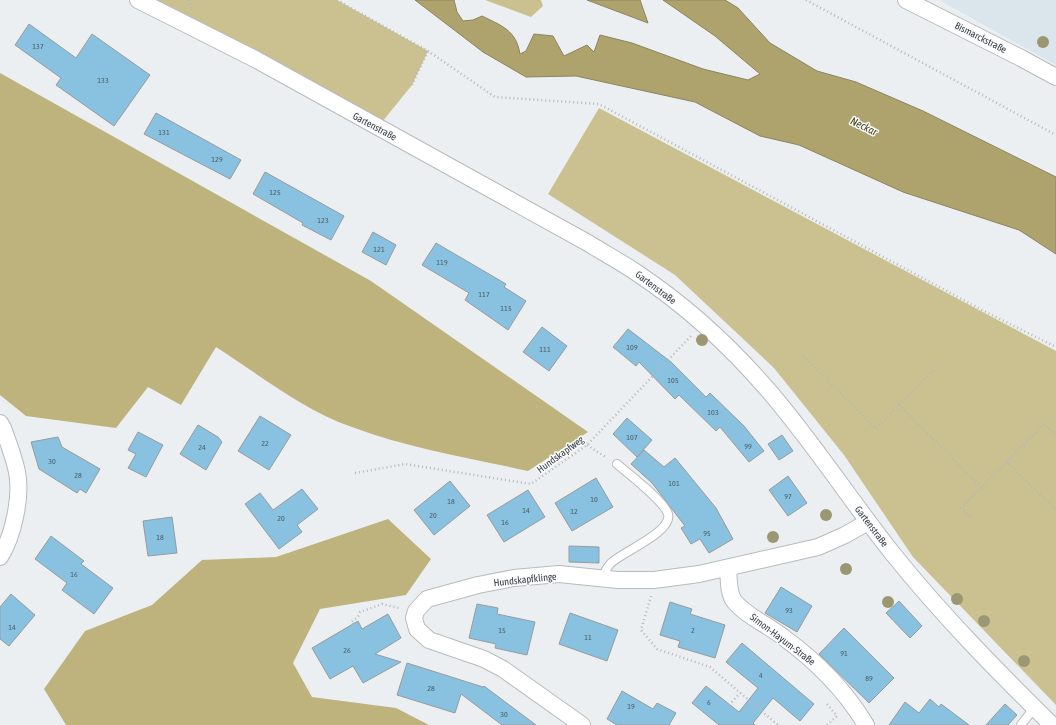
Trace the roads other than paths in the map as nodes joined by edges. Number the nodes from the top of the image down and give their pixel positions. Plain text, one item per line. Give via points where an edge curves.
1 (138, 0) edge
2 (906, 0) edge
3 (1056, 77) edge
4 (0, 423) edge
5 (617, 464) road end
6 (868, 522) junction
7 (0, 557) edge
8 (728, 568) junction
9 (602, 579) junction
10 (1034, 708) junction
11 (582, 725) edge
12 (866, 725) edge
13 (1021, 725) edge
14 (1052, 725) edge

1 - 6 street, Gartenstraße via 255,59 637,272 703,323 768,390
2 - 3 street, Bismarckstraße
4 - 7 street via 17,474 18,496 10,533
5 - 9 lane via 660,504 668,514 668,520 655,536 611,563
6 - 8 street, Hundskapfklinge via 818,547
6 - 10 street, Gartenstraße via 924,592
8 - 9 street, Hundskapfklinge via 680,578
8 - 12 street, Simon-Hayum-Straße via 734,600 789,641 829,676
9 - 11 street, Hundskapfklinge via 559,574 489,582 427,599 416,611 414,618 417,629 429,640 503,668
10 - 13 lane
10 - 14 street, Gartenstraße

